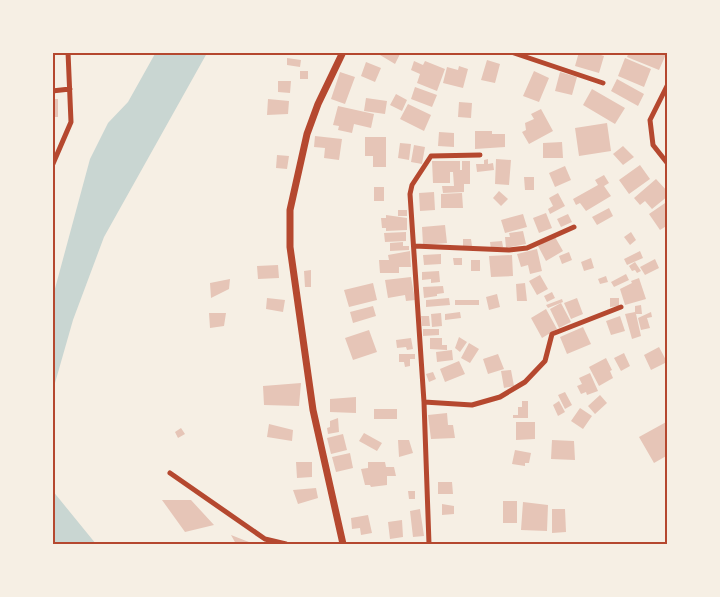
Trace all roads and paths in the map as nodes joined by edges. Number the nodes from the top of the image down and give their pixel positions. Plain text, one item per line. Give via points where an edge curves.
1 (68, 52) edge
2 (343, 52) edge
3 (511, 52) edge
4 (603, 83) dead end
5 (668, 84) edge
6 (70, 89) junction
7 (52, 91) edge
8 (480, 155) dead end
9 (668, 164) edge
10 (52, 166) edge
11 (574, 227) dead end
12 (414, 246) junction
13 (621, 306) dead end
14 (424, 402) junction
15 (170, 473) dead end
16 (286, 544) edge
17 (343, 544) edge
18 (428, 544) edge

1 - 6 street
2 - 17 street via 307,134 290,220 290,247 313,410
3 - 4 street
5 - 9 street via 650,120 653,145
6 - 7 street
6 - 10 street via 71,122
8 - 12 street via 431,156 424,164 410,194
11 - 12 street via 527,248
12 - 14 street
13 - 14 street via 552,334 545,361 525,382 500,397 472,405
14 - 18 street
15 - 16 street via 265,540

